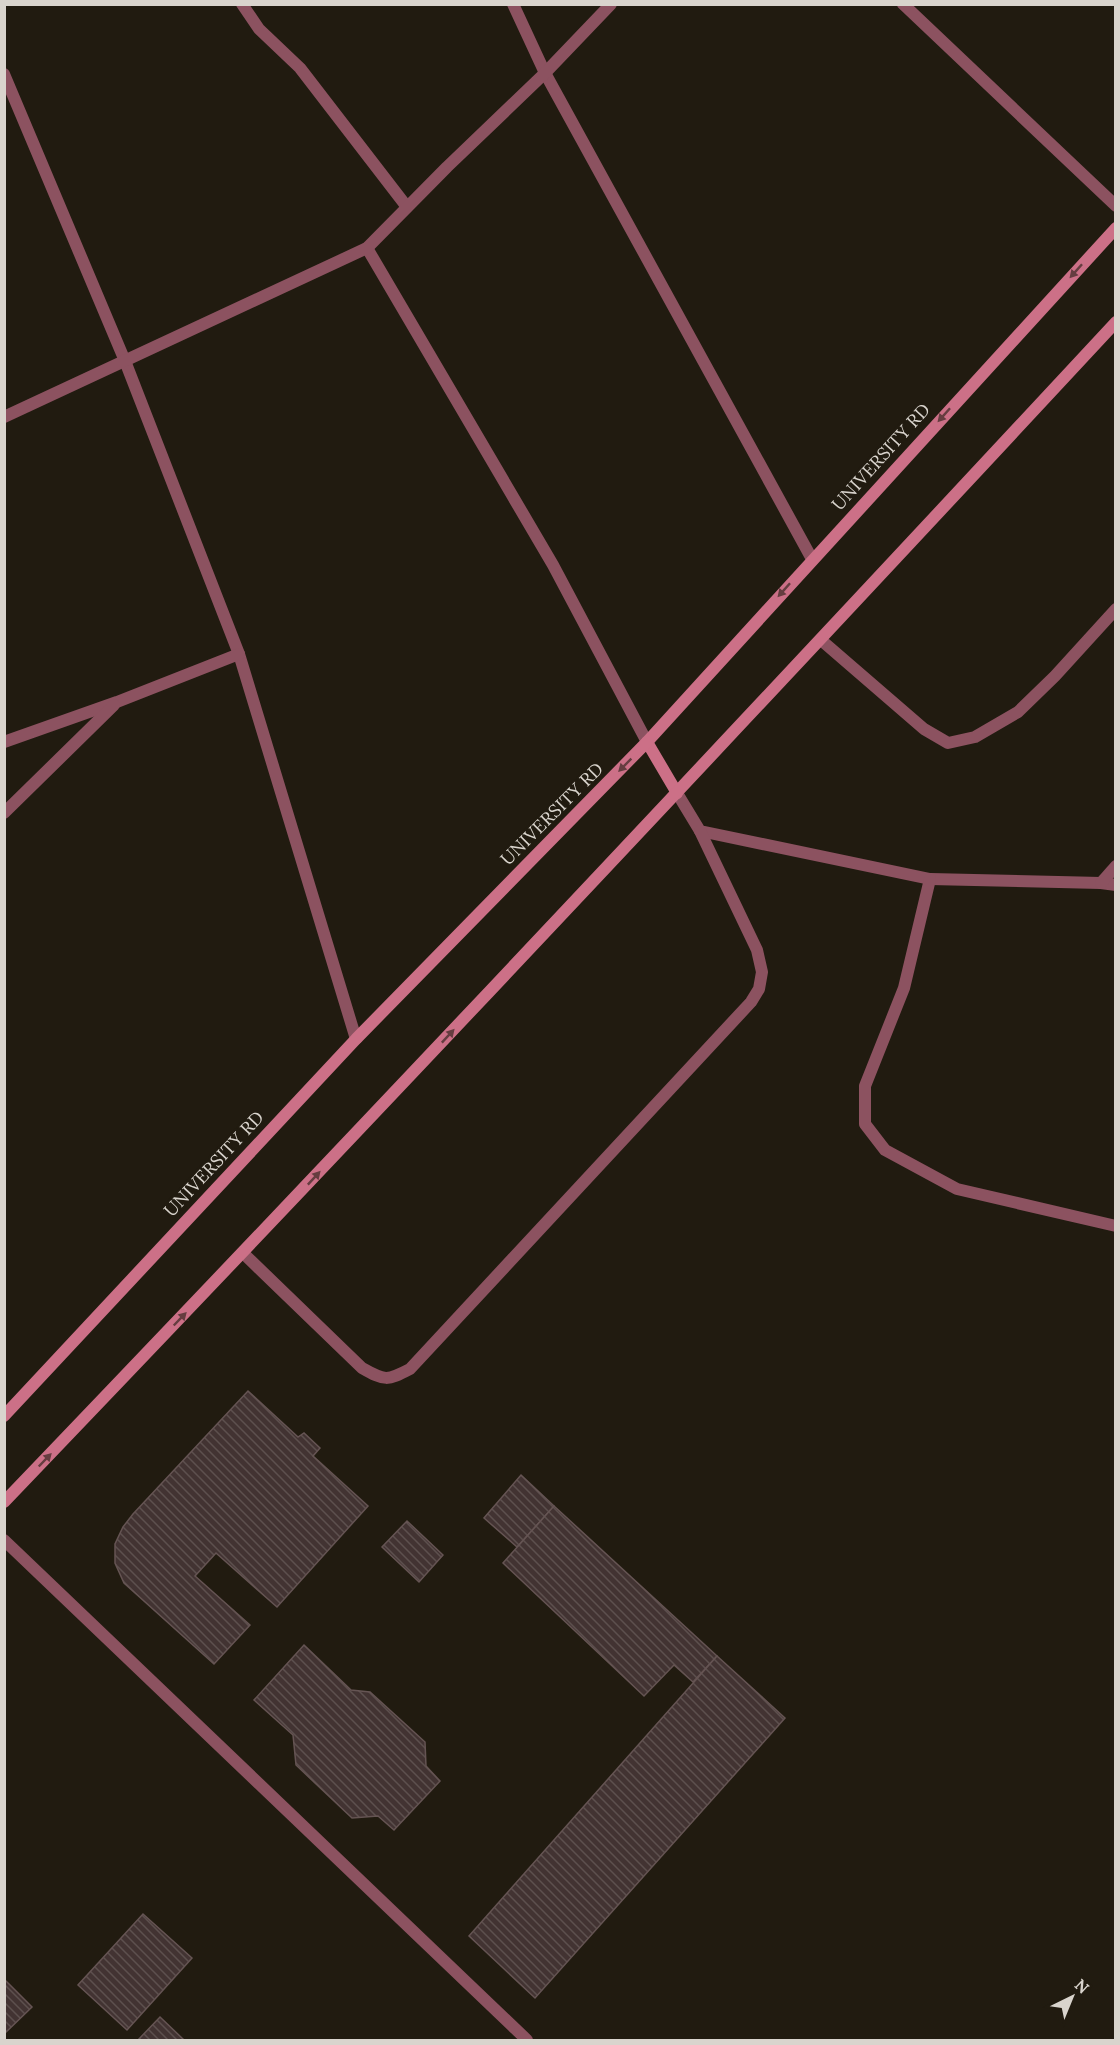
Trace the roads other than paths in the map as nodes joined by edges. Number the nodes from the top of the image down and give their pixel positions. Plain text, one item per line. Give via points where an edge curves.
1 (242, 4) edge
2 (513, 4) edge
3 (611, 4) edge
4 (903, 4) edge
5 (545, 73) junction
6 (4, 74) edge
7 (1116, 206) edge
8 (407, 207) junction
9 (1116, 228) edge
10 (367, 248) junction
11 (1116, 322) edge
12 (125, 361) junction
13 (4, 417) edge
14 (812, 559) junction
15 (1116, 609) edge
16 (821, 640) junction
17 (239, 654) junction
18 (117, 702) junction
19 (4, 741) edge
20 (647, 742) junction
21 (677, 794) junction
22 (4, 813) edge
23 (700, 831) junction
24 (1116, 866) edge
25 (930, 879) junction
26 (1101, 883) junction
27 (1116, 885) edge
28 (356, 1039) junction
29 (1116, 1226) edge
30 (243, 1253) junction
31 (4, 1416) edge
32 (4, 1502) edge
33 (4, 1540) edge
34 (527, 2040) edge

1 - 8 street via 259,30 300,68
2 - 5 street
3 - 5 street
4 - 7 street
5 - 8 street
5 - 14 street
6 - 12 street
8 - 10 street
9 -> 14 street, UNIVERSITY RD
10 - 12 street
10 - 20 street via 553,565
11 - 16 street
12 - 13 street
12 - 17 street
14 -> 20 street, UNIVERSITY RD
15 - 16 street via 1018,712 975,737 948,743 924,729
16 - 21 street
17 - 18 street
17 - 28 street
18 - 19 street
18 - 22 street
20 - 21 street
20 -> 28 street, UNIVERSITY RD
21 - 23 street
30 -> 21 street
23 - 25 street
23 - 30 street via 757,950 762,972 759,989 410,1369 394,1377 380,1378 362,1368
24 - 26 street
25 - 26 street
25 - 29 street via 904,988 865,1086 865,1124 885,1150 957,1189
26 - 27 street
28 - 31 street, UNIVERSITY RD
32 -> 30 street
33 - 34 street

